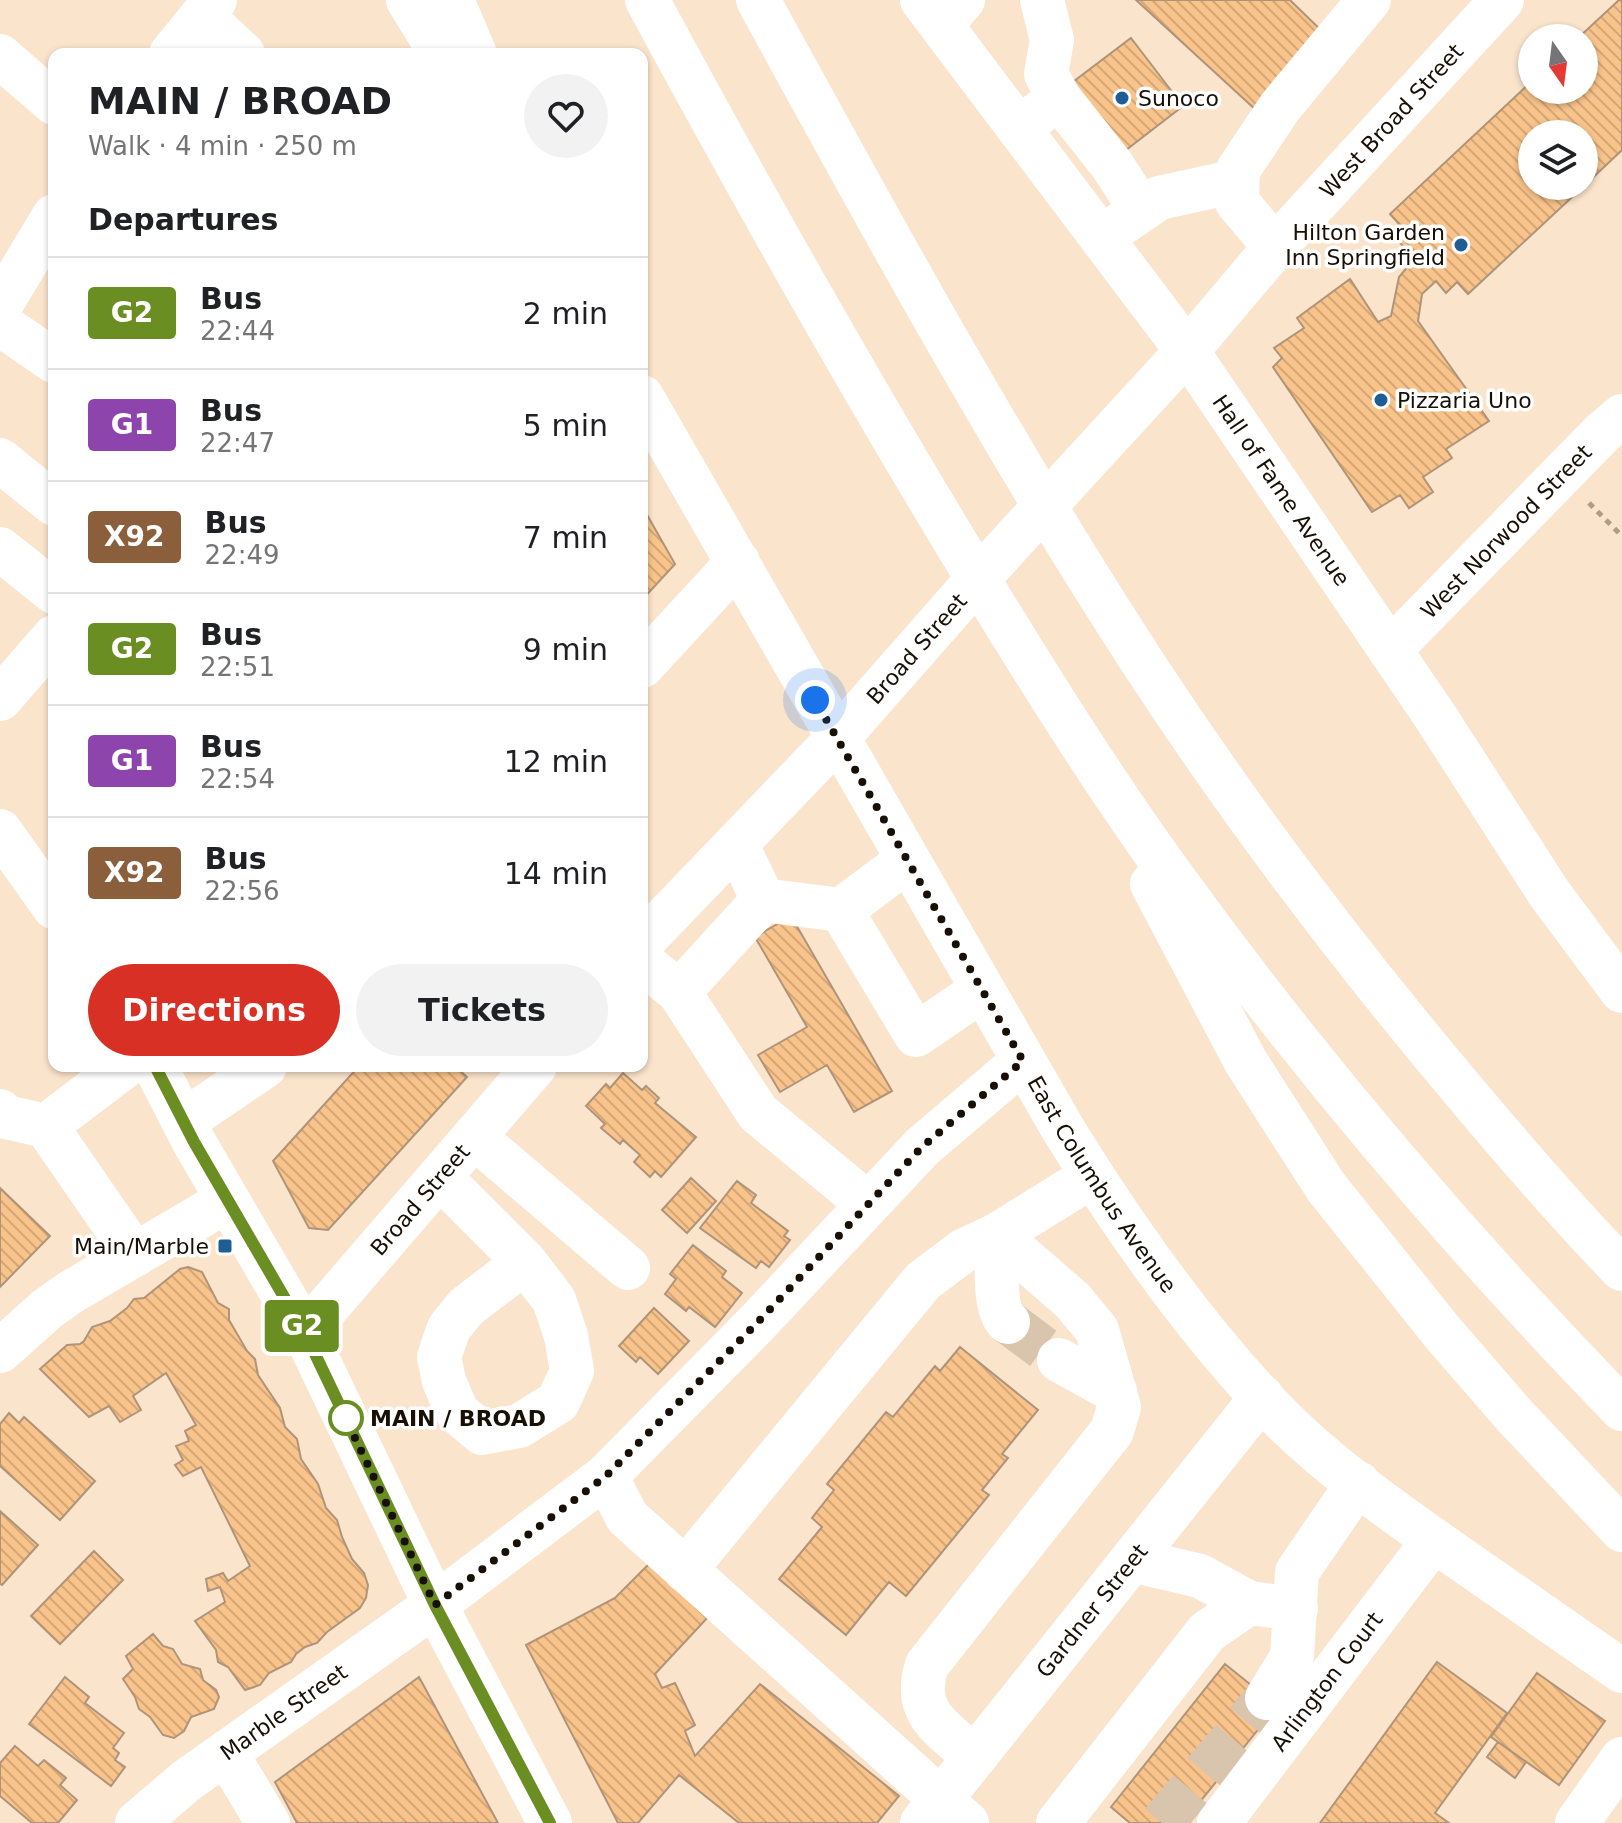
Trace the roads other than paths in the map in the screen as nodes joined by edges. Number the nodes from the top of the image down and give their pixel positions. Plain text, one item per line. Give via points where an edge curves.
1 (408, 0) edge
2 (452, 0) edge
3 (647, 0) edge
4 (758, 0) edge
5 (1042, 0) edge
6 (1369, 0) edge
7 (1502, 0) edge
8 (208, 8) edge
9 (942, 8) edge
10 (176, 48) edge
11 (238, 48) edge
12 (437, 48) edge
13 (472, 48) edge
14 (0, 56) edge
15 (48, 98) edge
16 (1059, 98) junction
17 (1019, 128) junction
18 (1237, 181) junction
19 (1141, 210) junction
20 (48, 226) edge
21 (1103, 237) junction
22 (1275, 247) junction
23 (0, 306) edge
24 (0, 324) edge
25 (1187, 351) junction
26 (48, 352) edge
27 (648, 409) edge
28 (1622, 416) edge
29 (0, 460) edge
30 (48, 499) edge
31 (0, 549) edge
32 (738, 562) junction
33 (48, 587) edge
34 (48, 647) edge
35 (1390, 650) junction
36 (648, 660) edge
37 (0, 699) edge
38 (837, 739) junction
39 (1083, 746) junction
40 (0, 831) edge
41 (737, 845) junction
42 (908, 860) junction
43 (48, 886) edge
44 (763, 900) junction
45 (841, 910) junction
46 (648, 936) edge
47 (648, 967) edge
48 (982, 990) junction
49 (1622, 991) edge
50 (679, 992) junction
51 (1023, 1061) junction
52 (117, 1072) edge
53 (158, 1072) edge
54 (256, 1072) edge
55 (530, 1072) edge
56 (0, 1111) edge
57 (184, 1121) junction
58 (46, 1126) junction
59 (474, 1137) junction
60 (1092, 1176) junction
61 (440, 1177) junction
62 (228, 1200) junction
63 (868, 1204) junction
64 (997, 1235) junction
65 (135, 1255) junction
66 (525, 1262) dead end
67 (628, 1268) dead end
68 (1622, 1269) edge
69 (1008, 1322) tunnel mouth
70 (305, 1333) junction
71 (0, 1351) edge
72 (1059, 1360) tunnel mouth
73 (1115, 1391) junction
74 (1262, 1397) junction
75 (1622, 1409) edge
76 (606, 1476) junction
77 (1358, 1483) junction
78 (1622, 1530) edge
79 (1434, 1540) junction
80 (1132, 1560) junction
81 (685, 1570) junction
82 (1249, 1603) junction
83 (435, 1605) junction
84 (1296, 1609) junction
85 (1622, 1671) edge
86 (1267, 1698) tunnel mouth
87 (226, 1753) junction
88 (975, 1757) junction
89 (1622, 1759) edge
90 (943, 1815) edge
91 (137, 1823) edge
92 (268, 1823) edge
93 (550, 1823) edge
94 (1058, 1823) edge
95 (1219, 1823) edge
96 (1577, 1823) edge

1 - 12 main road
2 - 13 main road
3 - 39 main road via 808,293
4 - 68 main road via 985,407 1124,632 1234,796 1414,1033
5 - 16 main road via 1052,40 1046,74
6 - 18 main road via 1280,107 1238,170
7 - 22 main road, West Broad Street
8 - 10 main road
8 - 11 main road
9 - 17 main road, Hall of Fame Avenue
14 - 15 main road
16 - 17 main road
16 - 19 main road
17 - 21 main road, Hall of Fame Avenue
18 - 19 main road via 1159,198
18 - 22 main road via 1237,202
19 - 21 main road
20 - 23 main road
21 - 25 main road, Hall of Fame Avenue
22 - 25 main road, West Broad Street
24 - 26 main road
25 - 35 main road, Hall of Fame Avenue
25 - 38 main road, Broad Street
27 - 32 main road, East Columbus Avenue
28 - 35 main road, West Norwood Street
29 - 30 main road
31 - 33 main road
32 - 36 main road
32 - 38 main road, East Columbus Avenue
34 - 37 main road
35 - 49 main road, Hall of Fame Avenue via 1549,893
38 - 41 main road, Broad Street
38 - 42 main road, East Columbus Avenue
39 - 75 main road via 1240,968 1353,1111 1451,1226
39 - 78 main road via 1209,996 1326,1187 1493,1391
40 - 43 main road
41 - 44 main road
41 - 46 main road, Broad Street
42 - 45 main road
42 - 48 main road, East Columbus Avenue
44 - 45 main road
44 - 50 main road
45 - 48 main road via 916,1035
47 - 50 main road
48 - 51 main road, East Columbus Avenue
50 - 63 main road via 758,1113
51 - 60 main road, East Columbus Avenue
51 - 63 main road, Marble Street via 922,1147
52 - 58 main road
53 - 57 main road
54 - 57 main road
55 - 59 main road, Broad Street
56 - 58 main road
57 - 62 main road
58 - 65 main road
59 - 61 main road, Broad Street
59 - 67 main road
60 - 64 main road
60 - 74 main road, East Columbus Avenue via 1181,1302
61 - 66 main road
61 - 70 main road, Broad Street
62 - 65 main road
62 - 70 main road
63 - 76 main road, Marble Street
64 - 69 main road via 998,1301
64 - 73 main road via 1072,1300 1097,1330
64 - 81 main road via 963,1251 923,1281
65 - 71 main road via 47,1309
70 - 83 main road
72 - 73 main road
73 - 88 main road via 1119,1407 1112,1431 927,1665 922,1679 925,1706 933,1720
74 - 77 main road, East Columbus Avenue
74 - 80 main road, Gardner Street
76 - 81 main road via 627,1517
76 - 83 main road, Marble Street
77 - 79 main road, East Columbus Avenue
77 - 84 main road via 1297,1572
79 - 85 main road, East Columbus Avenue
79 - 95 main road, Arlington Court
80 - 82 main road via 1200,1576
80 - 88 main road, Gardner Street
81 - 90 main road
82 - 84 main road
82 - 94 main road via 1207,1632
83 - 87 main road, Marble Street
83 - 93 main road
84 - 86 main road via 1292,1657
87 - 91 main road, Marble Street
87 - 92 main road
88 - 90 main road, Gardner Street
89 - 96 main road

